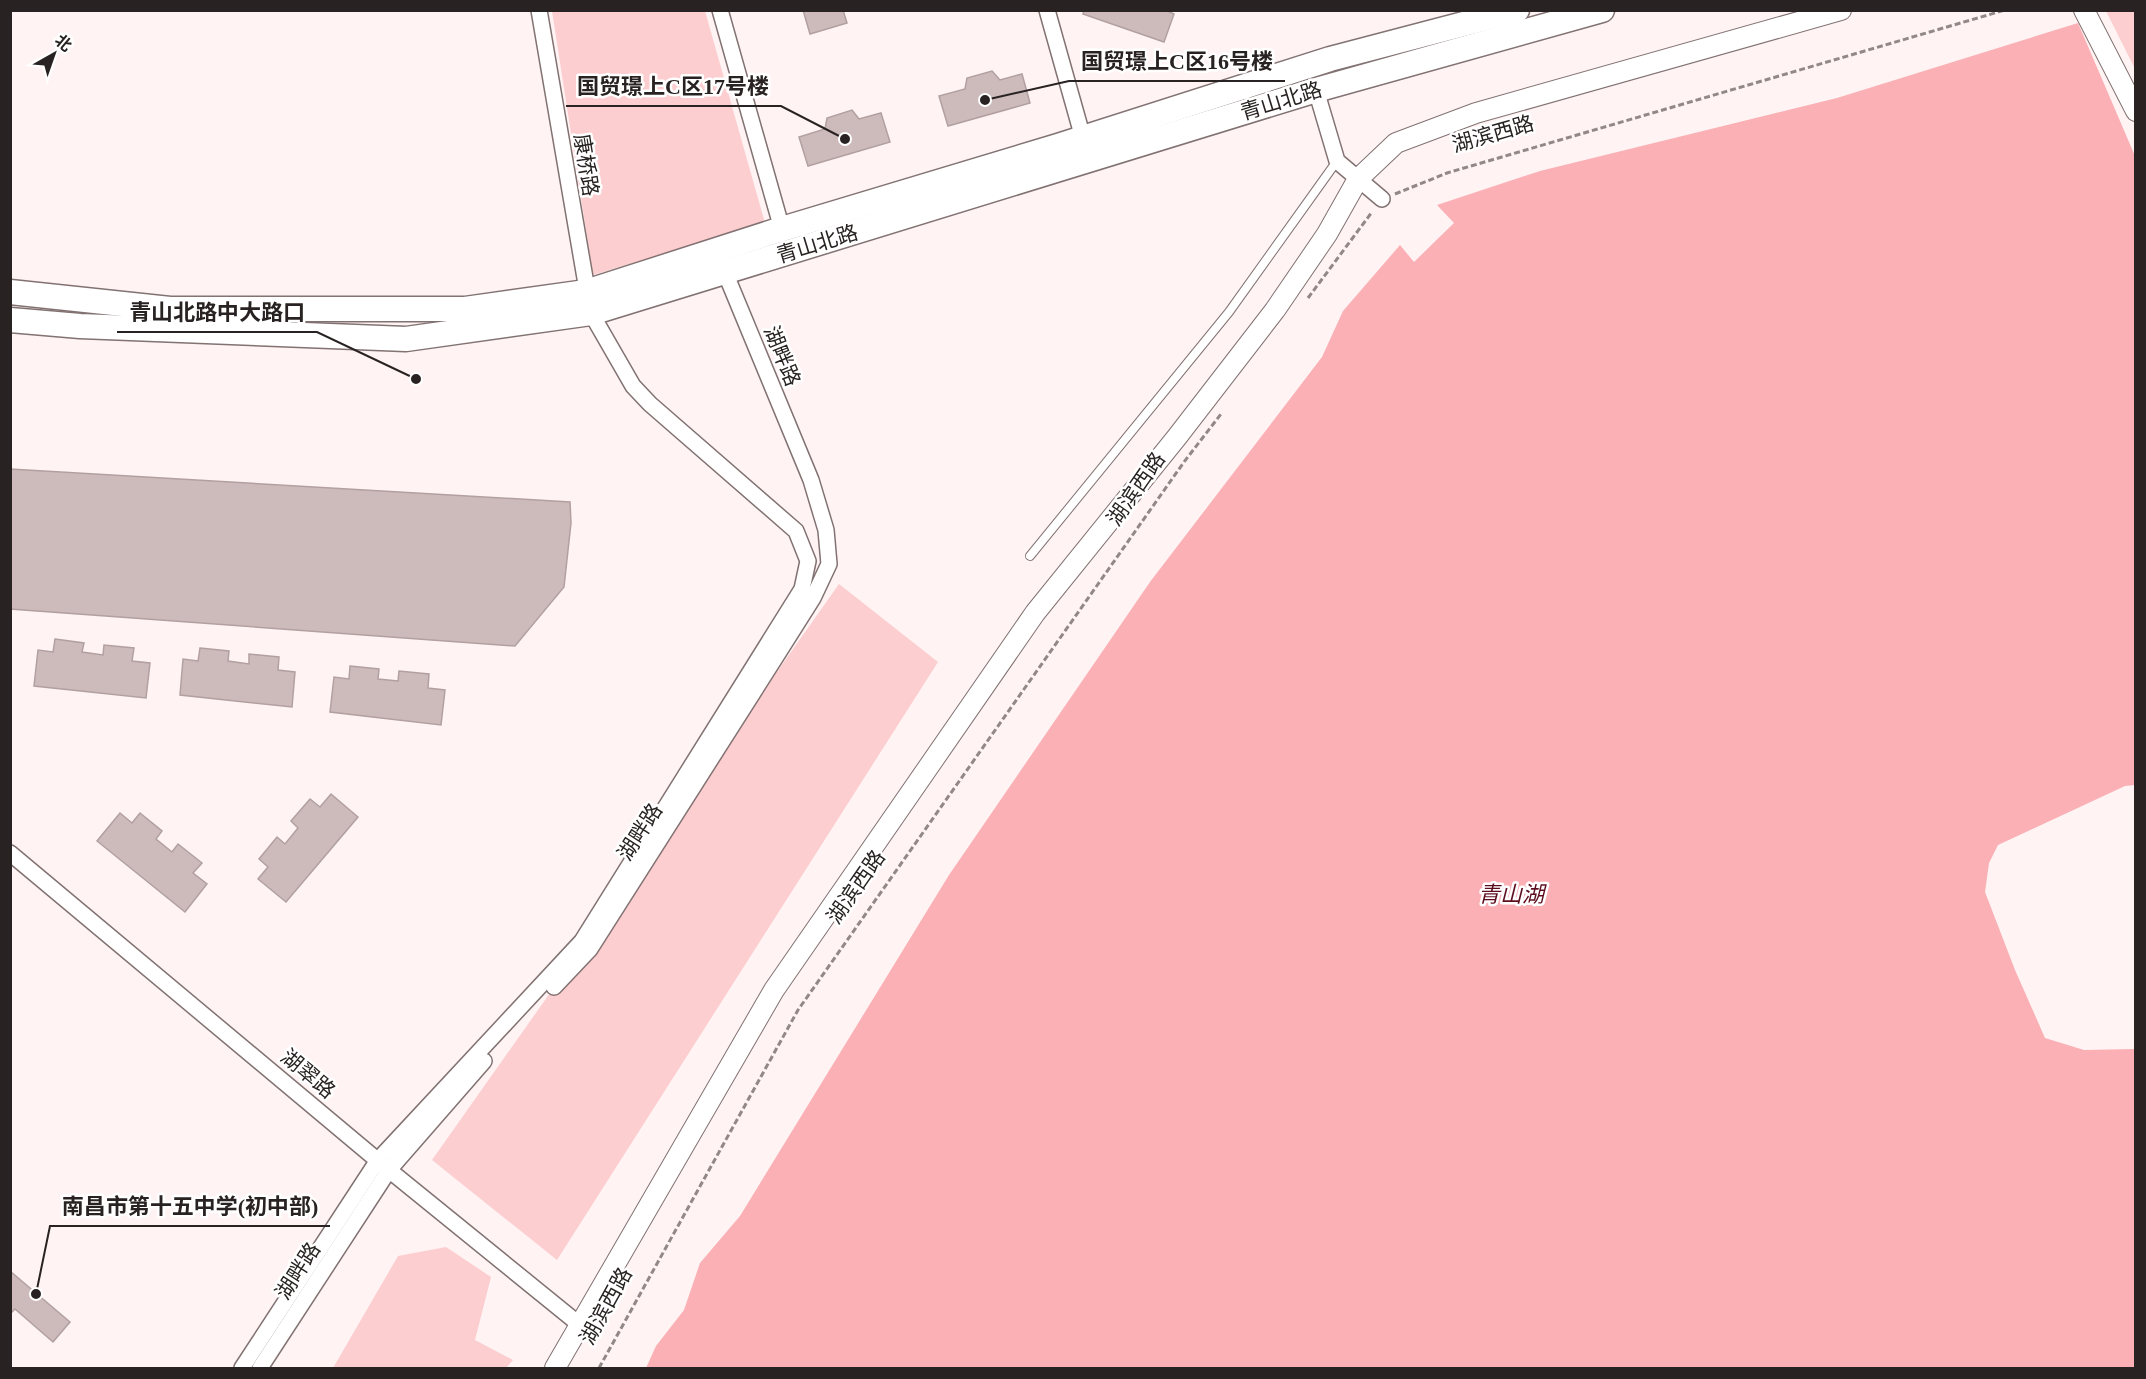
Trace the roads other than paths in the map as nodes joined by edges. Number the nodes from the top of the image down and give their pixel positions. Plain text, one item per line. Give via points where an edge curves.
1 (539, 10) edge
2 (720, 10) edge
3 (1047, 10) edge
4 (1517, 10) edge
5 (1602, 10) edge
6 (1841, 10) edge
7 (2084, 10) edge
8 (1316, 90) junction
9 (2136, 111) edge
10 (1083, 138) junction
11 (1337, 161) junction
12 (1358, 179) junction
13 (1382, 199) road end
14 (782, 229) junction
15 (721, 262) junction
16 (10, 292) edge
17 (592, 310) junction
18 (10, 320) edge
19 (1030, 556) dead end
20 (10, 853) edge
21 (384, 1165) junction
22 (580, 1325) junction
23 (242, 1368) edge
24 (260, 1368) edge
25 (555, 1368) edge

1 - 17 street, 康桥路
2 - 14 street
3 - 10 street
4 - 10 main road, 青山北路 via 1330,59
5 - 8 main road, 青山北路
6 - 12 street, 湖滨西路 via 1476,113 1396,143
7 - 9 street
8 - 11 street
8 - 15 main road, 青山北路
10 - 14 main road, 青山北路
11 - 12 street
11 - 19 lane via 1229,312
12 - 13 street
12 - 22 street, 湖滨西路 via 1327,234 1275,310 1035,613 774,990
14 - 15 main road, 青山北路
15 - 17 main road, 青山北路
15 - 21 street, 湖畔路 via 811,480 826,530 829,564 813,598 590,949
16 - 17 main road, 青山北路 via 170,309
17 - 18 main road, 青山北路 via 406,339
17 - 21 street, 湖畔路 via 633,386 796,531 808,561 802,589 582,941
20 - 21 street, 湖翠路
21 - 22 street, 湖翠路
21 - 23 street, 湖畔路
21 - 24 street, 湖畔路
22 - 25 street, 湖滨西路

